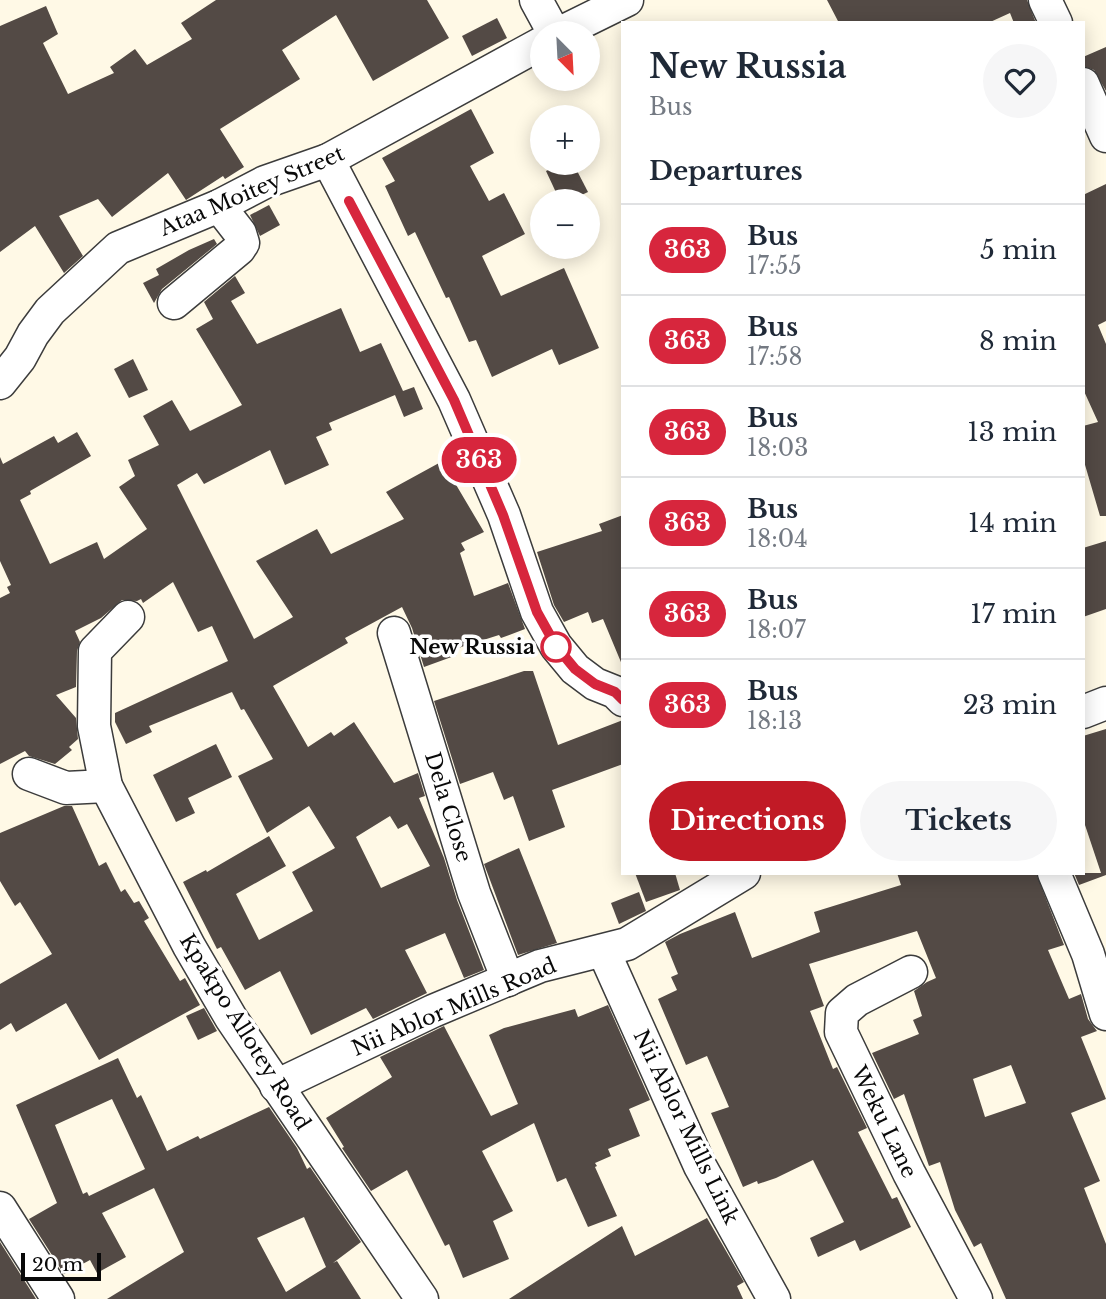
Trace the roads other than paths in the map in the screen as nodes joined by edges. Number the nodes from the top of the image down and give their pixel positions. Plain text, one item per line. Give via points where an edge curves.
1 (536, 0) edge
2 (626, 0) edge
3 (1045, 0) edge
4 (547, 21) edge
5 (584, 21) edge
6 (1055, 21) edge
7 (530, 50) edge
8 (1085, 89) edge
9 (1106, 136) edge
10 (328, 160) junction
11 (219, 206) junction
12 (174, 303) dead end
13 (0, 383) edge
14 (128, 617) dead end
15 (394, 632) dead end
16 (621, 698) edge
17 (1106, 704) edge
18 (1085, 711) edge
19 (29, 774) dead end
20 (106, 786) junction
21 (736, 875) edge
22 (1055, 875) edge
23 (708, 882) edge
24 (604, 951) junction
25 (911, 972) dead end
26 (508, 980) junction
27 (1106, 1014) edge
28 (276, 1086) junction
29 (0, 1208) edge
30 (58, 1299) edge
31 (422, 1299) edge
32 (774, 1299) edge
33 (976, 1299) edge

1 - 4 street
2 - 5 street
3 - 6 street
7 - 10 street, Ataa Moitey Street
8 - 9 street
10 - 11 street, Ataa Moitey Street via 265,182
10 - 16 street via 454,400 503,515 537,612 575,669
11 - 12 street via 243,243
11 - 13 street, Ataa Moitey Street via 117,248 50,311
14 - 20 street, Kpakpo Allotey Road via 95,651 94,726
15 - 26 street, Dela Close via 474,893
17 - 18 street
19 - 20 street via 66,788
20 - 28 street, Kpakpo Allotey Road via 189,946
21 - 23 street, Nii Ablor Mills Road
22 - 27 street via 1088,954
23 - 24 street, Nii Ablor Mills Road via 627,944
24 - 26 street, Nii Ablor Mills Road
24 - 32 street, Nii Ablor Mills Link via 701,1166
25 - 33 street, Weku Lane via 857,1000 842,1013 841,1032
26 - 28 street, Nii Ablor Mills Road
28 - 31 street, Kpakpo Allotey Road
29 - 30 street

